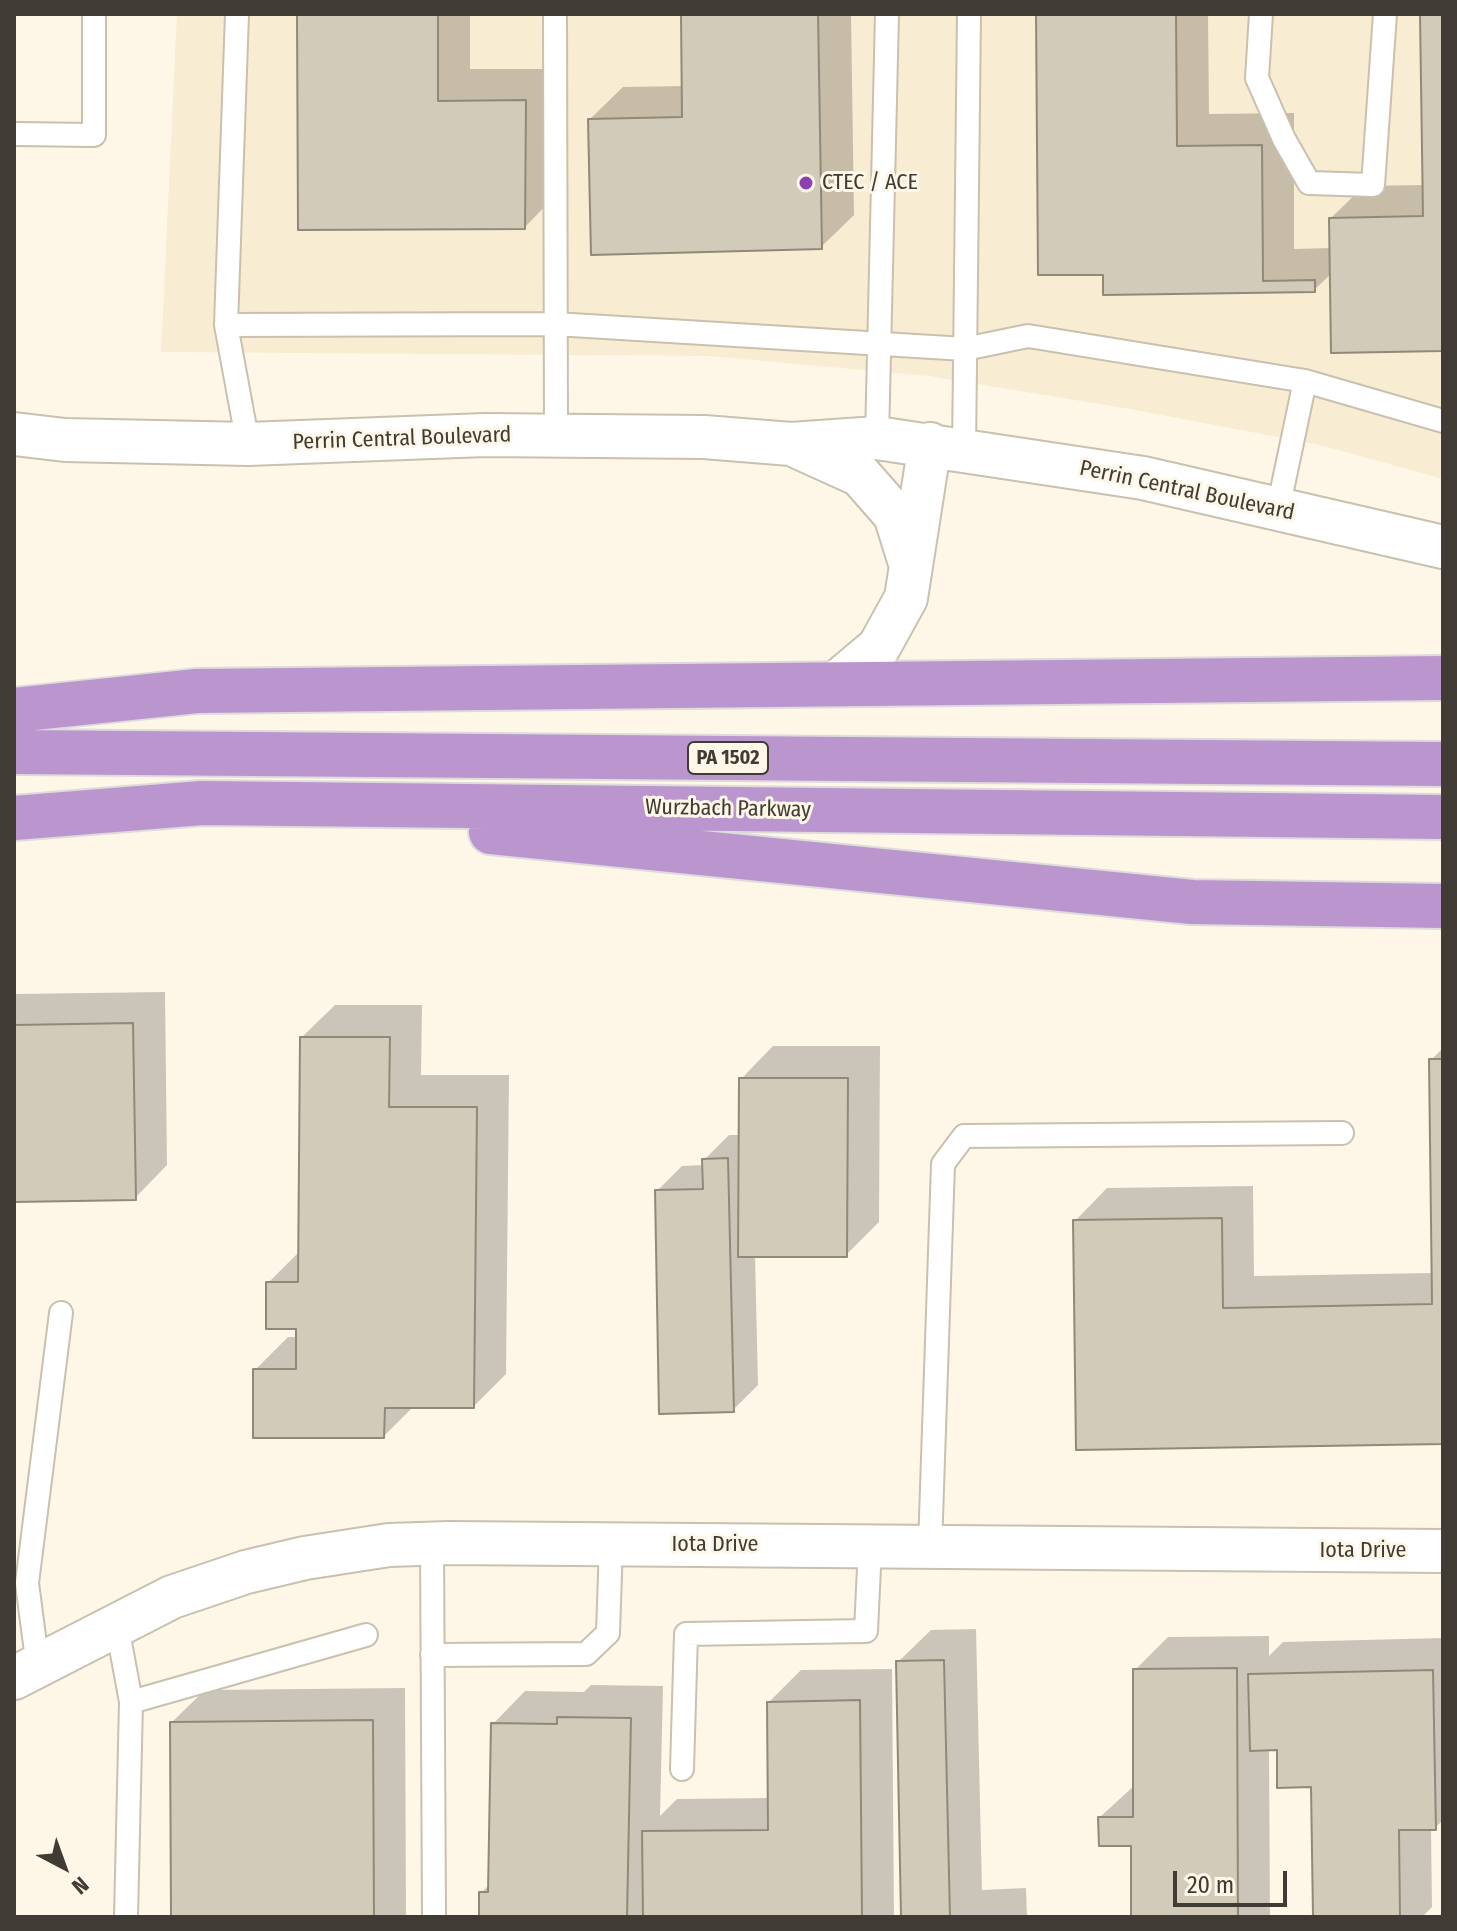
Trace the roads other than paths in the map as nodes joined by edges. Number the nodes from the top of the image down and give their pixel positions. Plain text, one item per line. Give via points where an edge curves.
1 (94, 14) edge
2 (237, 14) edge
3 (555, 14) edge
4 (887, 14) edge
5 (969, 14) edge
6 (1261, 14) edge
7 (1385, 14) edge
8 (14, 134) edge
9 (555, 324) junction
10 (226, 325) junction
11 (879, 345) junction
12 (965, 349) junction
13 (1305, 381) junction
14 (1443, 421) edge
15 (14, 434) edge
16 (556, 436) junction
17 (877, 438) junction
18 (248, 444) junction
19 (791, 444) junction
20 (947, 447) junction
21 (1278, 509) junction
22 (1443, 547) edge
23 (911, 565) junction
24 (1443, 678) edge
25 (835, 684) junction
26 (14, 710) edge
27 (14, 752) edge
28 (1443, 764) edge
29 (202, 803) junction
30 (1443, 817) edge
31 (14, 818) edge
32 (1443, 906) edge
33 (1342, 1133) dead end
34 (61, 1313) dead end
35 (432, 1544) junction
36 (611, 1544) junction
37 (870, 1546) junction
38 (930, 1547) junction
39 (1443, 1551) edge
40 (22, 1611) edge
41 (117, 1626) junction
42 (366, 1635) dead end
43 (432, 1655) junction
44 (26, 1672) edge
45 (131, 1702) junction
46 (682, 1769) dead end
47 (126, 1917) edge
48 (434, 1917) edge

1 - 8 lane via 94,135
2 - 10 lane
3 - 9 lane
4 - 11 lane
5 - 12 lane
6 - 7 lane via 1257,78 1309,183 1373,185
9 - 10 lane
9 - 11 lane
9 - 16 lane
10 - 18 lane
11 - 12 lane
11 - 17 lane
12 - 13 lane via 1028,336
12 - 20 lane
13 - 14 lane
13 - 21 lane
15 - 18 street, Perrin Central Boulevard
16 - 18 street, Perrin Central Boulevard
16 - 19 street, Perrin Central Boulevard via 704,437
17 - 19 street, Perrin Central Boulevard
17 - 20 street, Perrin Central Boulevard
19 - 23 street, Perrin Central Boulevard via 860,475 895,515
20 - 21 street, Perrin Central Boulevard via 1143,478
20 - 23 street, Perrin Central Boulevard
21 - 22 street, Perrin Central Boulevard
23 - 25 street, Perrin Central Boulevard via 906,598 879,647
24 - 25 highway
25 - 26 highway via 197,691
27 - 28 highway, PA 1502
29 - 30 highway, Wurzbach Parkway
29 - 31 highway, Wurzbach Parkway
29 - 32 highway via 1192,902
33 - 38 lane via 964,1136 943,1164
34 - 40 lane
35 - 36 street, Iota Drive
35 - 41 street, Iota Drive via 389,1545 246,1572 172,1597
35 - 43 lane
36 - 37 street, Iota Drive
36 - 43 lane via 608,1633 586,1654
37 - 38 street, Iota Drive
37 - 46 lane via 866,1631 686,1634
38 - 39 street, Iota Drive
40 - 44 lane
41 - 44 street, Iota Drive
41 - 45 lane
42 - 45 lane
43 - 48 lane
45 - 47 lane

